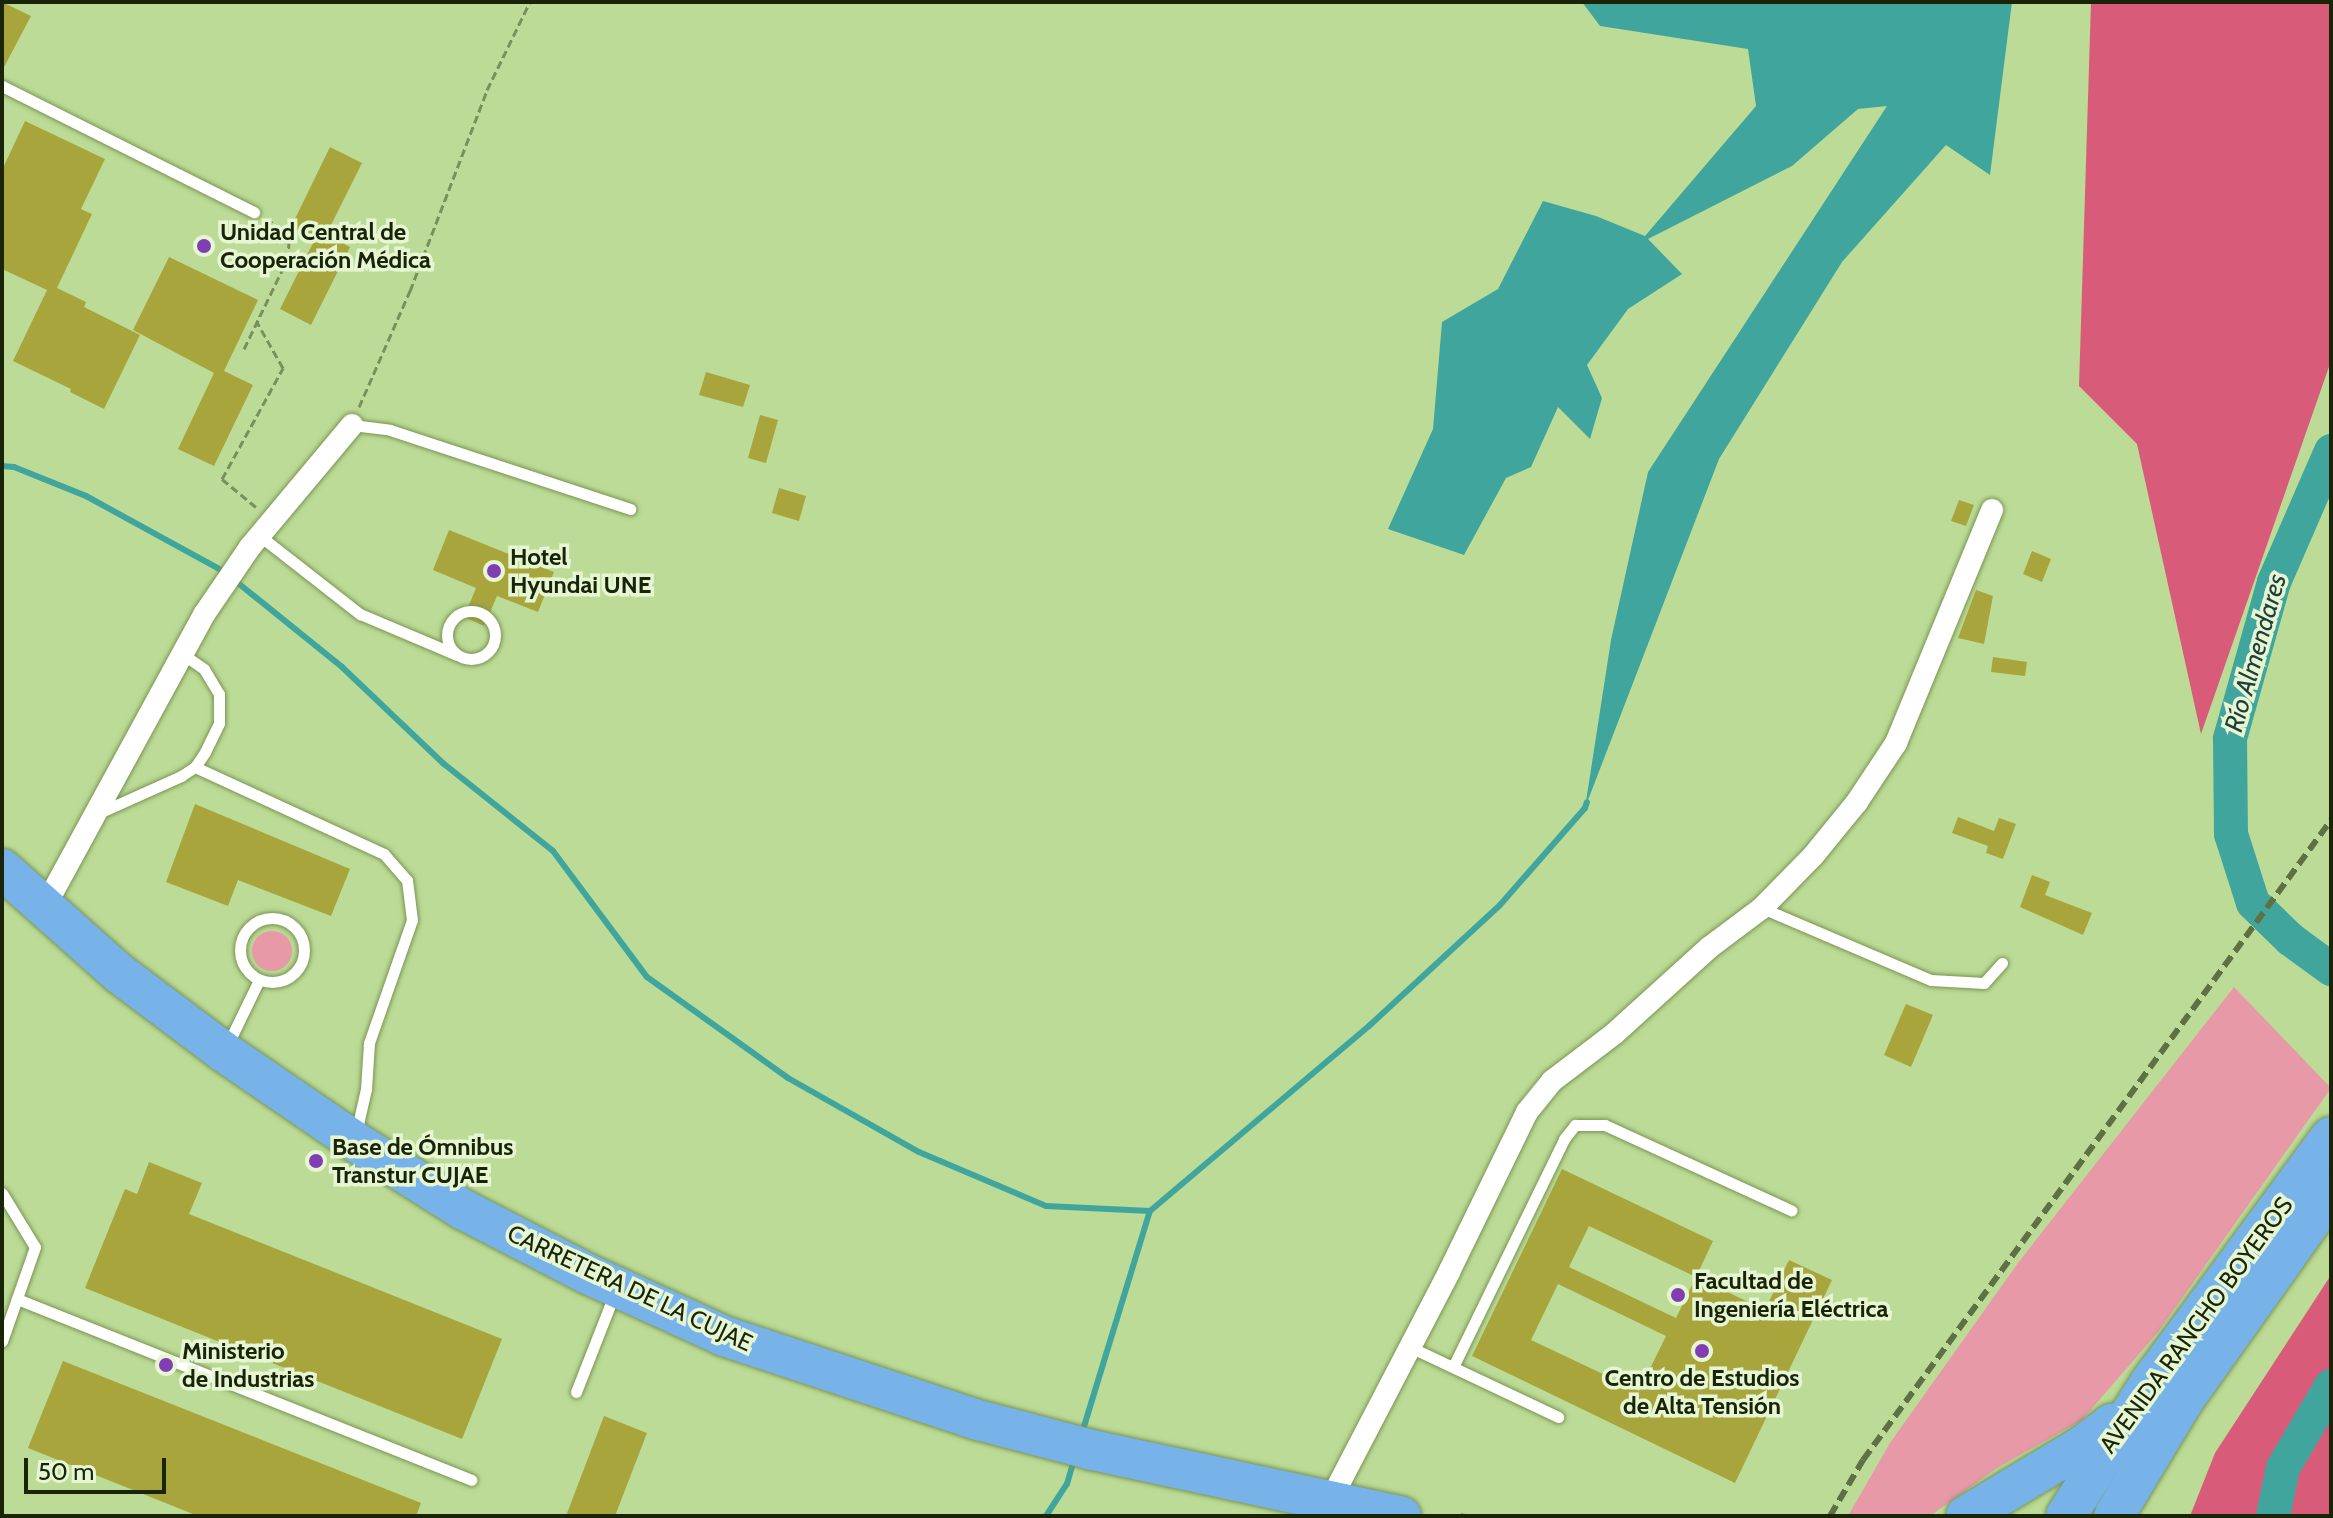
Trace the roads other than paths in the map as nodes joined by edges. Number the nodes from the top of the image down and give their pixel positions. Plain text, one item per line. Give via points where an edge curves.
1 (2, 86) edge
2 (254, 212) road end
3 (352, 425) joint
4 (630, 509) dead end
5 (1992, 510) dead end
6 (266, 528) junction
7 (181, 653) junction
8 (457, 655) junction
9 (195, 767) junction
10 (96, 814) junction
11 (6, 881) edge
12 (44, 908) junction
13 (1762, 908) junction
14 (2002, 963) dead end
15 (259, 980) junction
16 (224, 1052) junction
17 (2330, 1139) edge
18 (354, 1141) junction
19 (2, 1193) edge
20 (2331, 1193) edge
21 (1791, 1210) dead end
22 (617, 1287) junction
23 (17, 1299) junction
24 (2, 1341) edge
25 (1410, 1347) junction
26 (1453, 1367) junction
27 (576, 1392) dead end
28 (2167, 1392) junction
29 (1558, 1417) dead end
30 (471, 1480) dead end
31 (1330, 1501) junction
32 (1401, 1516) edge
33 (1966, 1516) edge
34 (2066, 1516) edge
35 (2114, 1516) edge
36 (2145, 1516) edge

1 - 2 lane
3 - 4 lane via 390,430
3 - 6 street
5 - 13 street via 1896,743 1857,802
6 - 7 street
6 - 8 lane via 360,614
7 - 9 lane via 212,680 222,707
7 - 10 street
8 - 8 lane via 479,658 491,648 493,626 482,613 466,611 451,619 446,635
9 - 10 lane
9 - 18 lane via 384,854 407,880 412,920 369,1043
10 - 12 street
11 - 12 highway, CARRETERA DE LA CUJAE
12 - 16 highway, CARRETERA DE LA CUJAE via 120,974
13 - 14 lane via 1931,980 1984,983
13 - 25 street via 1552,1081 1527,1112
15 - 15 lane via 280,982 303,960 302,939 289,923 269,918 243,935 240,956
15 - 16 lane
16 - 18 highway, CARRETERA DE LA CUJAE
17 - 28 highway, AVENIDA RANCHO BOYEROS
18 - 22 highway, CARRETERA DE LA CUJAE via 462,1209
19 - 23 lane via 35,1247
20 - 28 highway, AVENIDA RANCHO BOYEROS
21 - 26 lane via 1605,1125 1575,1125
22 - 27 lane
22 - 31 highway, CARRETERA DE LA CUJAE via 724,1336 904,1397 1092,1450
23 - 24 lane
23 - 30 lane
25 - 26 lane
25 - 31 street
26 - 29 lane
28 - 33 highway
28 - 34 highway, AVENIDA RANCHO BOYEROS
28 - 35 highway, AVENIDA RANCHO BOYEROS
28 - 36 highway
31 - 32 highway, CARRETERA DE LA CUJAE

